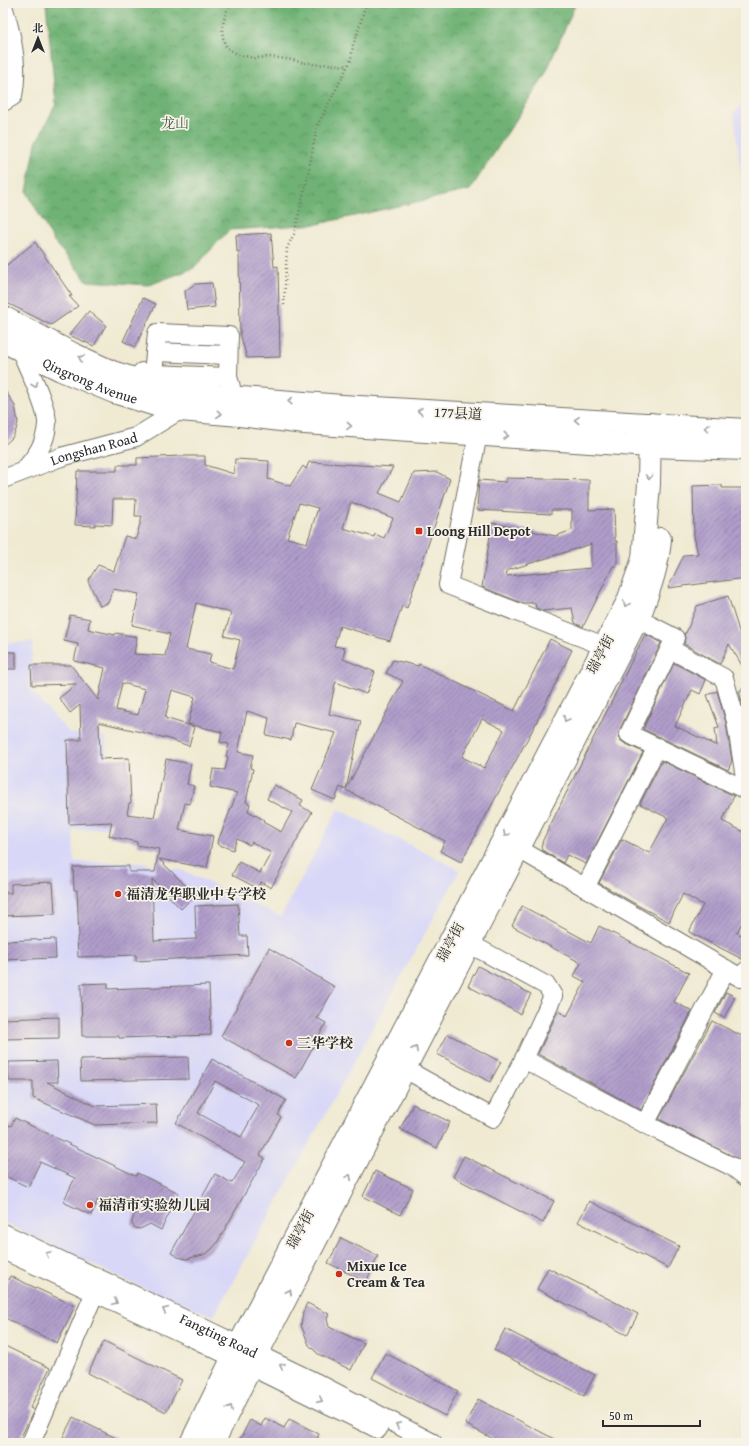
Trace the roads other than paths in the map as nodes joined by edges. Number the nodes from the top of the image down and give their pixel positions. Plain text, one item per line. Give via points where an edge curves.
1 (3, 6) edge
2 (7, 43) edge
3 (3, 100) edge
4 (3, 317) edge
5 (11, 345) edge
6 (112, 372) junction
7 (153, 374) junction
8 (228, 377) junction
9 (170, 390) joint
10 (235, 397) junction
11 (180, 410) junction
12 (746, 430) edge
13 (478, 434) junction
14 (658, 435) junction
15 (746, 449) edge
16 (24, 470) junction
17 (3, 479) edge
18 (638, 620) junction
19 (604, 646) junction
20 (670, 649) junction
21 (657, 747) junction
22 (746, 784) edge
23 (746, 790) edge
24 (519, 849) junction
25 (585, 888) junction
26 (470, 944) junction
27 (726, 969) junction
28 (746, 971) edge
29 (524, 1058) junction
30 (405, 1069) junction
31 (644, 1124) junction
32 (746, 1177) edge
33 (3, 1234) edge
34 (3, 1250) edge
35 (95, 1292) junction
36 (245, 1356) junction
37 (31, 1443) edge
38 (191, 1443) edge
39 (213, 1443) edge
40 (406, 1443) edge
41 (433, 1443) edge

1 - 2 street via 7,18
2 - 3 street via 14,56 15,82 12,96
6 -> 4 main road, Qingrong Avenue
5 - 11 main road, Qingrong Avenue via 114,392
5 -> 16 street via 45,409 48,424 44,442 36,457
6 - 7 street via 135,371
6 - 9 main road, Qingrong Avenue
7 - 8 street
7 - 8 street via 157,333 165,333 228,336
8 - 10 street
9 - 10 main road, 177县道
14 -> 10 main road, 177县道
11 -> 13 main road, 177县道 via 305,423
11 - 16 street, Longshan Road via 136,437 60,457
12 -> 14 main road, 177县道
13 -> 14 main road, 177县道
13 - 19 street via 448,585
14 - 15 main road, 177县道
14 - 18 main road, 瑞亭街 via 658,555 654,578
14 -> 19 main road, 瑞亭街 via 649,484 643,558 628,601
16 - 17 street, Longshan Road
18 - 20 street via 675,638
18 - 24 main road, 瑞亭街
19 -> 36 main road, 瑞亭街
20 - 21 street via 629,734
20 - 22 street via 724,678 736,720
21 - 23 street
21 - 25 street
24 - 25 street
24 - 26 main road, 瑞亭街
25 - 27 street
26 - 29 street via 546,986 553,996
30 -> 26 main road, 瑞亭街
27 - 28 street via 741,978
27 - 31 street
29 - 30 street via 493,1118
29 - 31 street
36 -> 30 main road, 瑞亭街
31 - 32 street via 733,1167
36 -> 33 street, Fangting Road
34 - 35 street, Fangting Road
35 -> 36 street, Fangting Road
35 - 37 street
36 - 38 main road, 瑞亭街
39 -> 36 main road, 瑞亭街
36 -> 40 street, Fangting Road
41 -> 36 street, Fangting Road via 315,1382

